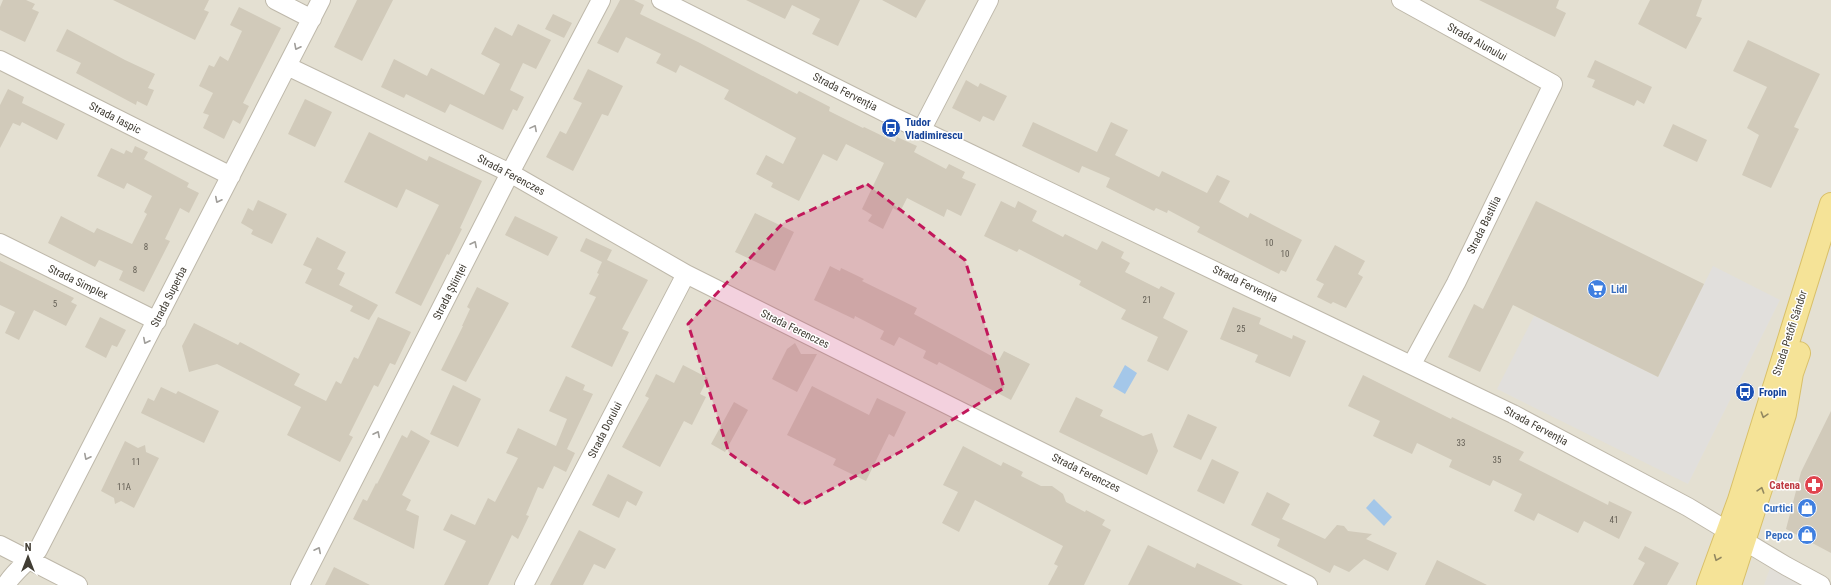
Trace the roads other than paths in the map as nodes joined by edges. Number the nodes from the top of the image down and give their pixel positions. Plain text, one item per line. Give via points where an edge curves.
1 (275, 0) edge
2 (321, 0) edge
3 (601, 0) edge
4 (661, 0) edge
5 (989, 0) edge
6 (1401, 0) edge
7 (312, 19) junction
8 (0, 60) edge
9 (287, 66) junction
10 (1553, 84) joint
11 (922, 129) junction
12 (510, 173) junction
13 (231, 176) junction
14 (1831, 204) edge
15 (0, 243) edge
16 (1831, 250) edge
17 (686, 274) junction
18 (157, 321) junction
19 (1412, 364) junction
20 (1735, 536) junction
21 (0, 545) edge
22 (30, 560) junction
23 (6, 585) edge
24 (78, 585) edge
25 (300, 585) edge
26 (524, 585) edge
27 (1308, 585) edge
28 (1708, 585) edge
29 (1730, 585) edge
30 (1821, 585) edge

1 - 7 street
2 - 7 street, Strada Superba
12 -> 3 street, Strada Științei
4 - 11 street, Strada Fervenția
5 - 11 street
6 - 10 street, Strada Alunului
7 -> 9 street, Strada Superba
8 - 13 street, Strada Iaspic
9 - 12 street, Strada Ferenczes
9 - 13 street, Strada Superba
10 - 19 street, Strada Bastilia via 1456,283
11 - 19 street, Strada Fervenția
12 - 17 street, Strada Ferenczes
25 -> 12 street, Strada Științei
13 -> 18 street, Strada Superba
14 -> 20 main road, Strada Petőfi Sándor via 1741,493
15 - 18 street, Strada Simplex
20 -> 16 main road, Strada Petőfi Sándor via 1785,414 1792,373
17 - 26 street, Strada Dorului
17 - 27 street, Strada Ferenczes
18 -> 22 street, Strada Superba via 38,550
19 - 20 street, Strada Fervenția via 1514,414 1688,507
20 -> 28 main road
20 - 29 main road
20 - 30 street, Strada Fervenția
21 - 22 street
22 - 23 street, Strada Superba via 11,576
22 - 24 street

